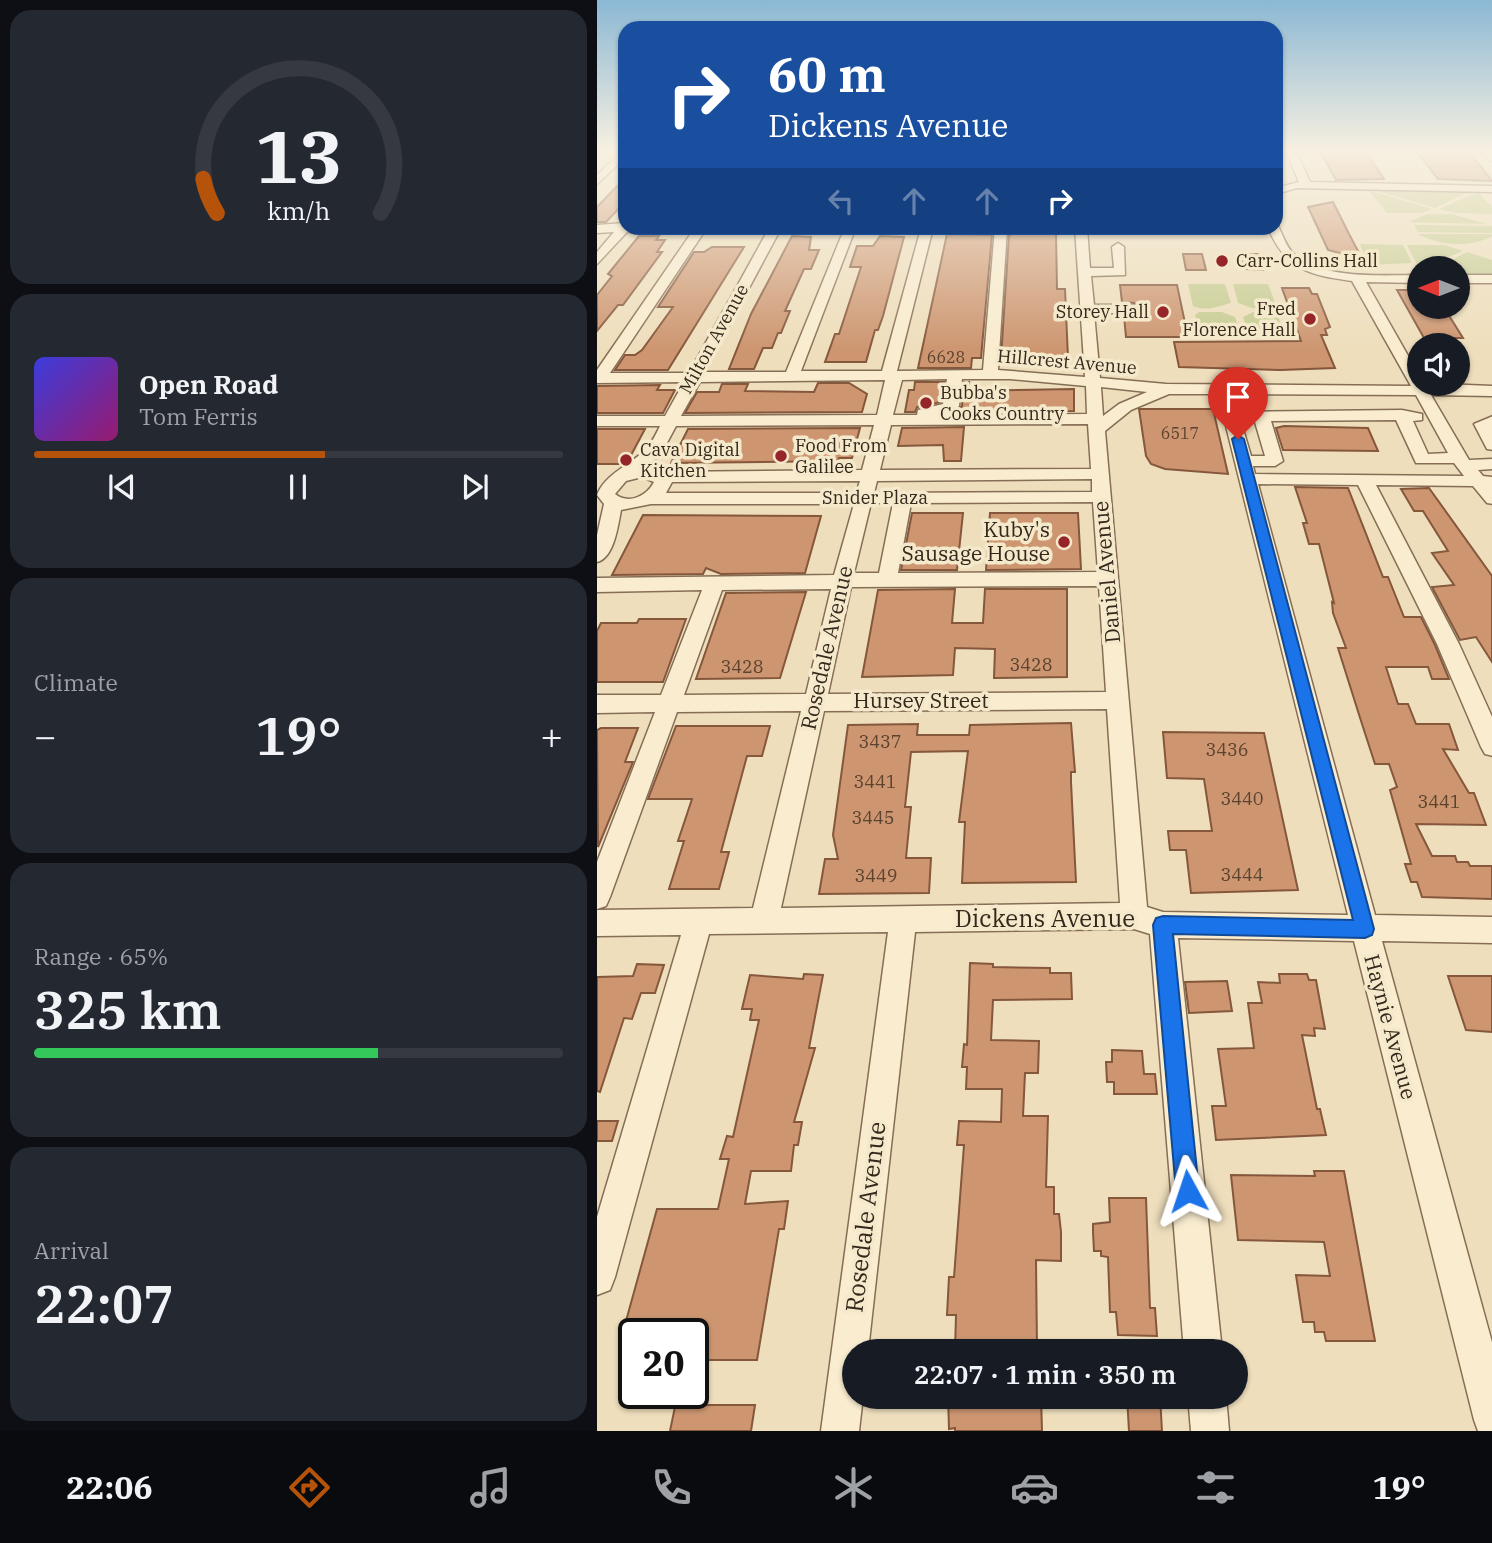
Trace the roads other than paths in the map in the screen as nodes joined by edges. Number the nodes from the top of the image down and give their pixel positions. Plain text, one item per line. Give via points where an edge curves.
1 (618, 228) edge
2 (597, 229) edge
3 (618, 235) edge
4 (696, 235) edge
5 (771, 235) edge
6 (847, 235) edge
7 (925, 235) edge
8 (1000, 235) edge
9 (1081, 235) edge
10 (1277, 235) edge
11 (1118, 247) dead end
12 (597, 260) edge
13 (1084, 272) junction
14 (1357, 276) junction
15 (1407, 278) edge
16 (1470, 279) edge
17 (1492, 279) edge
18 (1082, 301) junction
19 (1133, 309) dead end
20 (1018, 358) dead end
21 (1407, 369) edge
22 (990, 374) junction
23 (1010, 374) junction
24 (955, 375) junction
25 (792, 376) junction
26 (892, 376) junction
27 (693, 377) junction
28 (598, 378) edge
29 (1091, 381) junction
30 (1166, 389) junction
31 (1225, 390) junction
32 (1407, 391) edge
33 (1470, 391) edge
34 (1492, 391) edge
35 (1422, 396) edge
36 (1403, 415) junction
37 (885, 416) junction
38 (1232, 417) junction
39 (1261, 417) junction
40 (1435, 418) junction
41 (597, 421) edge
42 (670, 421) junction
43 (1492, 421) edge
44 (1095, 425) junction
45 (1492, 445) edge
46 (655, 450) junction
47 (1462, 461) junction
48 (1492, 464) edge
49 (1246, 470) junction
50 (1098, 474) junction
51 (871, 475) junction
52 (623, 476) junction
53 (658, 476) junction
54 (597, 478) edge
55 (1364, 480) junction
56 (1485, 481) edge
57 (1100, 497) junction
58 (903, 498) junction
59 (864, 499) junction
60 (1492, 499) edge
61 (645, 500) junction
62 (606, 501) edge
63 (608, 531) junction
64 (597, 556) edge
65 (1109, 579) junction
66 (887, 580) junction
67 (843, 581) junction
68 (597, 584) edge
69 (714, 584) junction
70 (1119, 700) junction
71 (814, 702) junction
72 (670, 703) junction
73 (597, 704) edge
74 (1492, 747) edge
75 (597, 897) edge
76 (903, 919) junction
77 (1149, 920) junction
78 (764, 921) junction
79 (597, 923) edge
80 (698, 923) junction
81 (1365, 929) junction
82 (1492, 930) edge
83 (597, 1277) edge
84 (1201, 1339) edge
85 (1208, 1409) edge
86 (1492, 1420) edge
87 (840, 1431) edge
88 (1210, 1431) edge

1 - 2 street
3 - 12 street
4 - 28 street
5 - 27 street, Milton Avenue
6 - 25 street
7 - 26 street, Rosedale Avenue
8 - 22 street
9 - 13 street, Daniel Avenue
10 - 14 street via 1295,261
11 - 13 street via 1121,272
13 - 18 street, Daniel Avenue
14 - 15 street
14 - 21 street
16 - 17 street
18 - 19 street
18 - 29 street, Daniel Avenue
20 - 23 street
22 - 23 street, Hillcrest Avenue
22 - 24 street, Hillcrest Avenue
23 - 29 street, Hillcrest Avenue
24 - 26 street, Hillcrest Avenue
24 - 37 street via 951,406 944,411
25 - 26 street, Hillcrest Avenue
25 - 27 street, Hillcrest Avenue
26 - 37 street, Rosedale Avenue
27 - 28 street, Hillcrest Avenue
27 - 42 street, Milton Avenue
29 - 30 street, Hillcrest Avenue
29 - 44 street, Daniel Avenue
30 - 31 street, Hillcrest Avenue
30 - 44 street
31 - 32 street, Hillcrest Avenue
31 - 38 street, Haynie Avenue
33 - 34 street, Hillcrest Avenue
35 - 40 street
36 - 39 street
36 - 40 street
36 - 47 street via 1422,459
37 - 42 street
37 - 44 street
37 - 51 street, Rosedale Avenue
38 - 39 street
38 - 49 street, Haynie Avenue
39 - 49 street via 1275,461
40 - 47 street
41 - 42 street
42 - 46 street, Milton Avenue
43 - 45 street via 1482,424
44 - 50 street, Daniel Avenue
46 - 52 street, Milton Avenue
46 - 53 street, Milton Avenue
47 - 48 street
47 - 56 street
49 - 55 street
49 - 81 street, Haynie Avenue
50 - 51 street, Snider Plaza
50 - 57 street, Daniel Avenue
51 - 53 street, Snider Plaza
51 - 59 street, Rosedale Avenue
52 - 53 street, Snider Plaza via 643,472
52 - 54 street
52 - 62 street via 607,489
53 - 61 street via 662,488
55 - 56 street
55 - 74 street via 1448,644
56 - 60 street
57 - 58 street, Snider Plaza
57 - 65 street, Daniel Avenue
58 - 59 street, Snider Plaza
58 - 66 street
59 - 61 street, Snider Plaza
59 - 67 street, Rosedale Avenue
61 - 62 street, Snider Plaza via 625,505
61 - 63 street
62 - 63 street
63 - 64 street
65 - 66 street
65 - 70 street, Daniel Avenue
66 - 67 street
67 - 69 street
67 - 71 street, Rosedale Avenue
68 - 69 street
69 - 72 street
70 - 71 street, Hursey Street
70 - 77 street, Daniel Avenue
71 - 72 street, Hursey Street
71 - 78 street, Rosedale Avenue
72 - 73 street, Hursey Street
72 - 75 street
76 - 77 street, Dickens Avenue
76 - 78 street, Dickens Avenue
76 - 87 street, Rosedale Avenue
77 - 81 street, Dickens Avenue
77 - 84 street, Daniel Avenue
78 - 80 street, Dickens Avenue
79 - 80 street, Dickens Avenue
80 - 83 street
81 - 82 street, Dickens Avenue
81 - 86 street, Haynie Avenue
85 - 88 street

